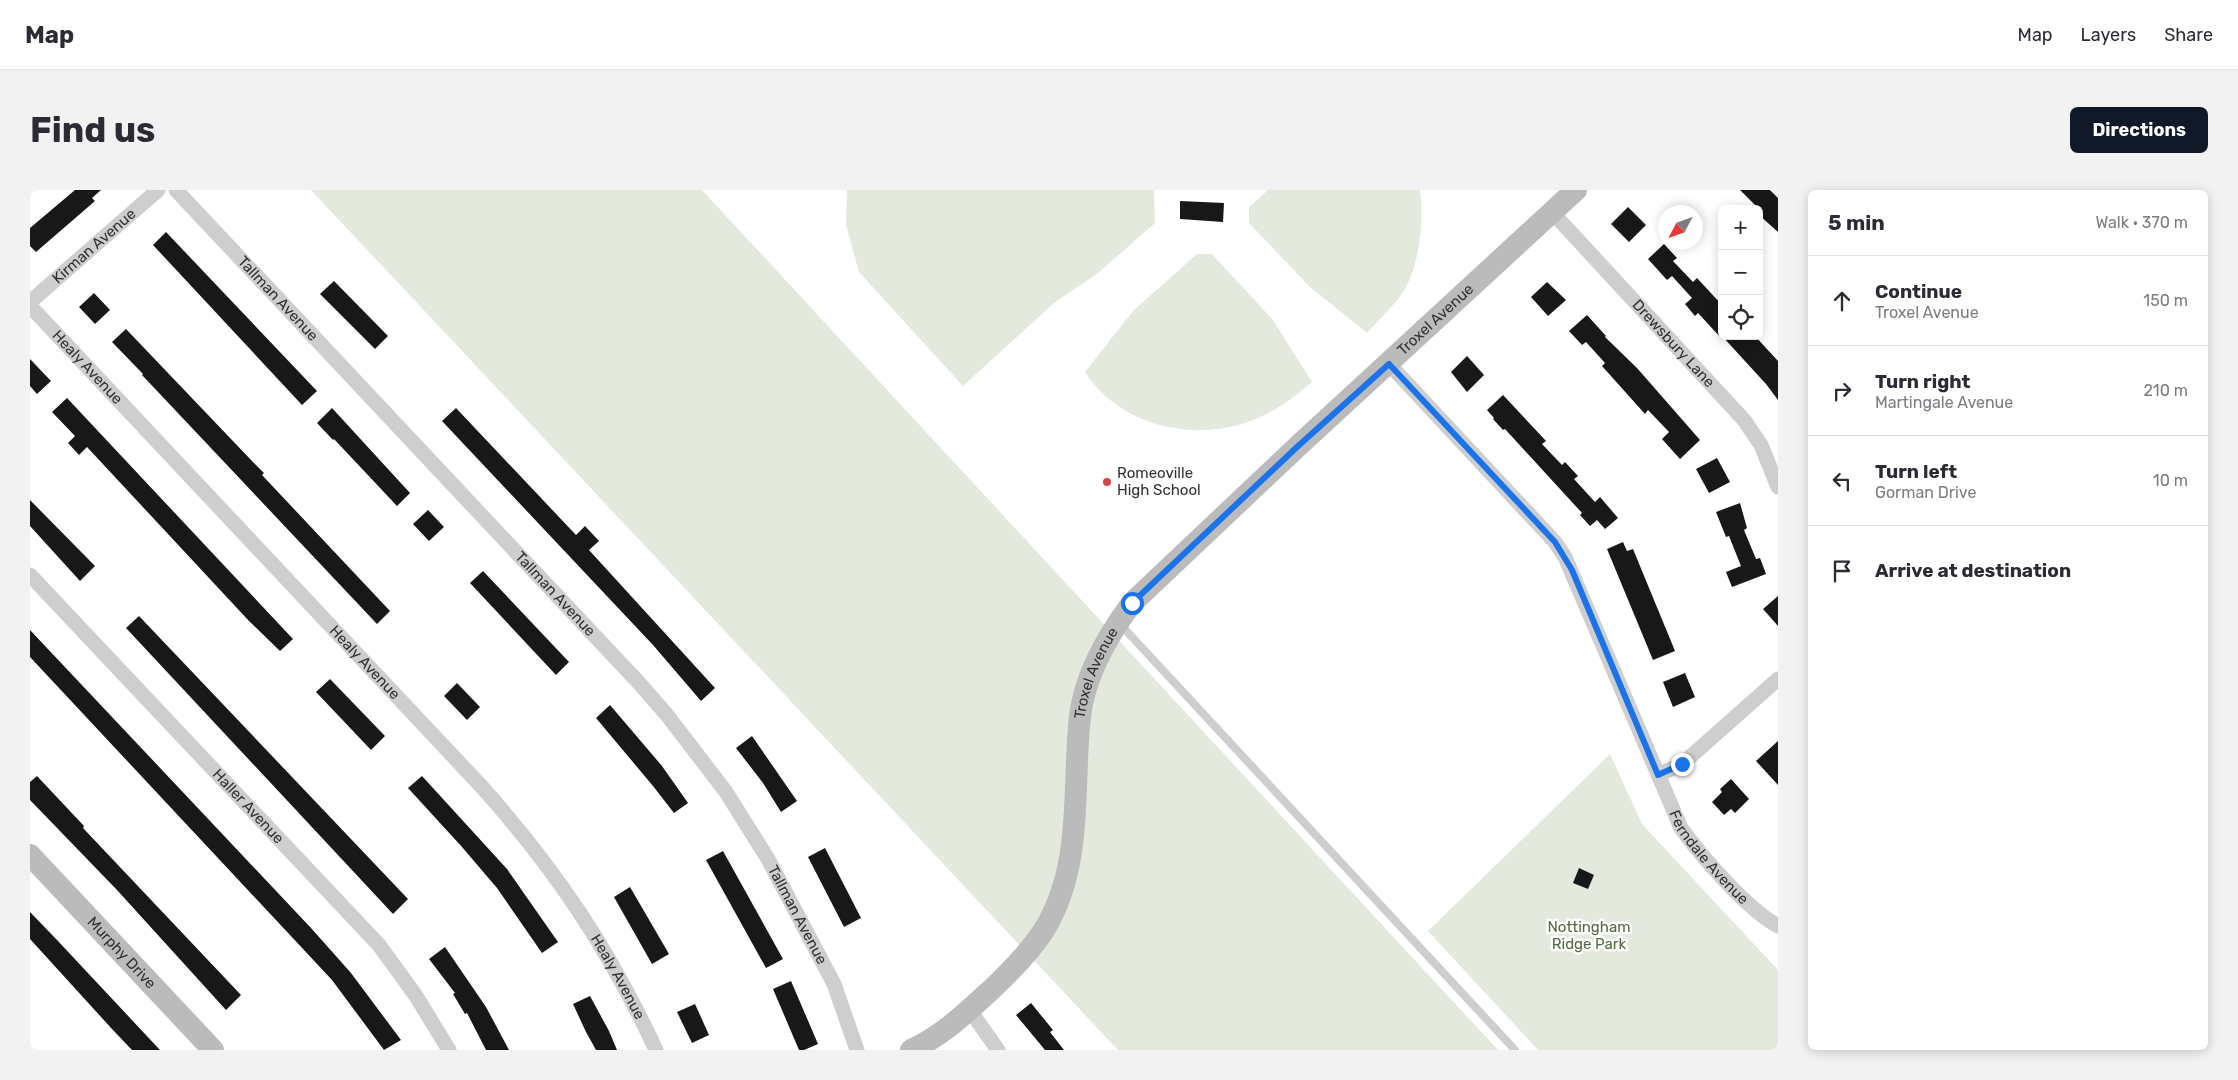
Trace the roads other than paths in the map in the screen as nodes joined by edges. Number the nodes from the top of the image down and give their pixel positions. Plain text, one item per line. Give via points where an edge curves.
1 (158, 190) edge
2 (176, 190) edge
3 (1576, 190) edge
4 (1552, 212) junction
5 (30, 302) edge
6 (30, 306) edge
7 (1389, 364) junction
8 (1778, 487) edge
9 (30, 575) edge
10 (1118, 622) junction
11 (1778, 679) edge
12 (1658, 775) junction
13 (30, 855) edge
14 (1778, 926) edge
15 (969, 1010) junction
16 (213, 1050) edge
17 (449, 1050) edge
18 (656, 1050) edge
19 (857, 1050) edge
20 (910, 1050) edge
21 (998, 1050) edge
22 (1515, 1050) edge

1 - 5 street, Kirman Avenue
2 - 19 street, Tallman Avenue via 667,715 726,792 787,891 834,984
3 - 4 street, Troxel Avenue
4 - 7 street, Troxel Avenue
4 - 8 street, Drewsbury Lane via 1744,420 1761,445
6 - 18 street, Healy Avenue via 519,830 559,880 598,938
7 - 10 street, Troxel Avenue via 1132,603
7 - 12 street, Ferndale Avenue via 1555,542 1565,557
9 - 17 street, Haller Avenue via 379,945
10 - 15 street, Troxel Avenue via 1086,687 1080,714 1073,849 1063,888 1045,929 1029,950
10 - 22 lane
11 - 12 street via 1682,764
12 - 14 street, Ferndale Avenue via 1673,812 1693,844 1755,910
13 - 16 street, Murphy Drive
15 - 20 street, Troxel Avenue via 949,1027
15 - 21 street

